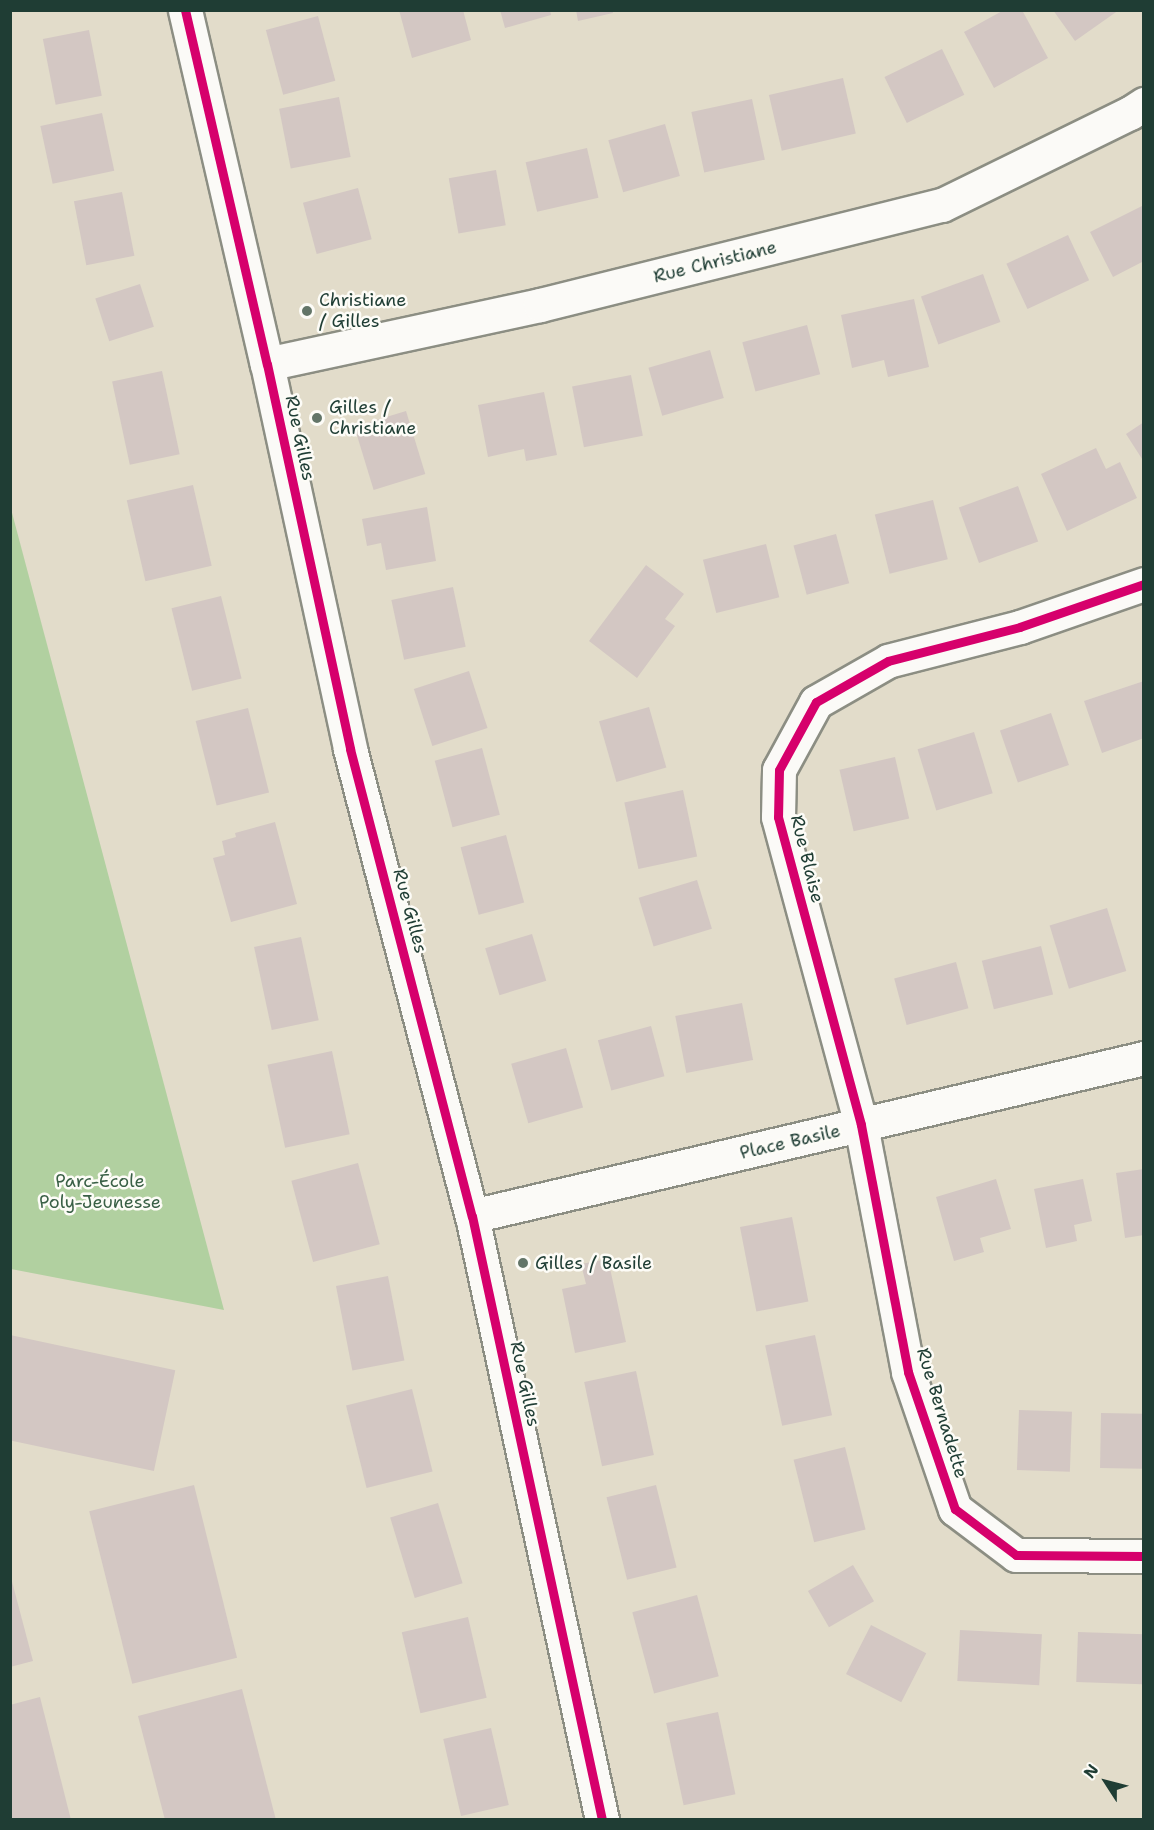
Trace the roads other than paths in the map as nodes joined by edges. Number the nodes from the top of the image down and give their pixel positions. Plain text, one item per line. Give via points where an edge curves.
1 (185, 10) edge
2 (1143, 104) edge
3 (267, 364) junction
4 (1143, 584) edge
5 (1143, 1059) edge
6 (861, 1125) junction
7 (472, 1216) junction
8 (1143, 1556) edge
9 (602, 1820) edge

1 - 3 street, Rue Gilles
2 - 3 street, Rue Christiane via 942,205 540,305
3 - 7 street, Rue Gilles via 350,749
4 - 6 street, Rue Blaise via 1020,627 888,661 816,702 779,770 778,817
5 - 6 street, Place Basile
6 - 7 street, Place Basile
6 - 8 street, Rue Bernadette via 908,1372 955,1509 1016,1556
7 - 9 street, Rue Gilles

